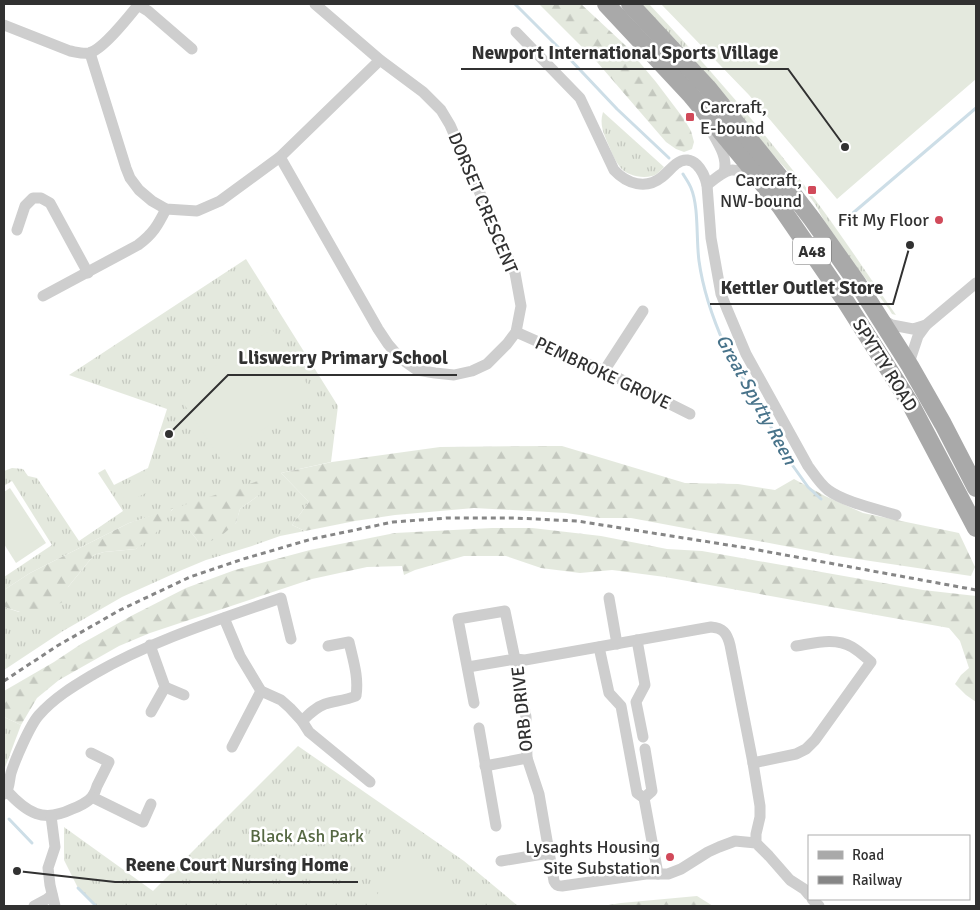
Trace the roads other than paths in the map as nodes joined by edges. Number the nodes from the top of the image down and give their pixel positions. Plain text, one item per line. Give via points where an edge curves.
1 (139, 4) edge
2 (315, 4) edge
3 (606, 4) edge
4 (630, 4) edge
5 (4, 25) edge
6 (516, 32) dead end
7 (192, 49) dead end
8 (90, 53) junction
9 (380, 60) junction
10 (690, 94) junction
11 (280, 157) junction
12 (724, 172) junction
13 (707, 186) junction
14 (166, 209) junction
15 (17, 230) dead end
16 (803, 238) junction
17 (88, 272) junction
18 (976, 283) edge
19 (43, 296) dead end
20 (643, 311) dead end
21 (881, 318) junction
22 (926, 325) junction
23 (516, 332) junction
24 (910, 366) junction
25 (604, 371) junction
26 (690, 414) dead end
27 (976, 488) edge
28 (896, 515) dead end
29 (976, 528) edge
30 (610, 598) dead end
31 (224, 618) junction
32 (291, 639) dead end
33 (637, 640) junction
34 (617, 644) junction
35 (150, 645) junction
36 (328, 646) dead end
37 (796, 646) dead end
38 (599, 647) junction
39 (515, 659) junction
40 (468, 667) junction
41 (165, 687) junction
42 (261, 691) junction
43 (184, 695) dead end
44 (474, 702) dead end
45 (151, 712) dead end
46 (302, 720) junction
47 (479, 728) dead end
48 (232, 747) dead end
49 (91, 753) dead end
50 (527, 758) junction
51 (753, 763) junction
52 (485, 766) junction
53 (370, 782) dead end
54 (6, 793) edge
55 (92, 797) junction
56 (644, 798) junction
57 (151, 804) dead end
58 (51, 816) junction
59 (496, 826) dead end
60 (756, 843) junction
61 (549, 853) junction
62 (501, 861) dead end
63 (658, 874) junction
64 (808, 894) edge
65 (54, 901) edge
66 (34, 906) edge

1 - 7 street
1 - 8 street via 107,41
2 - 9 street, DORSET CRESCENT
3 - 10 main road, SPYTTY ROAD / A48
4 - 21 main road, SPYTTY ROAD / A48 via 707,87 782,180
5 - 8 street via 70,51
6 - 13 street via 580,98 614,170 620,176 634,184 649,184 677,163 689,160 701,169
8 - 14 street via 130,178 139,190
9 - 11 street
9 - 23 street, DORSET CRESCENT via 423,92 441,110 450,125 515,273 521,306
10 - 12 street via 721,150 726,166
10 - 16 main road, SPYTTY ROAD / A48
11 - 14 street via 220,201 197,211
11 - 23 street, DORSET CRESCENT via 378,329 400,358 416,370 454,375 472,370 499,354
12 - 13 street
12 - 16 street via 735,170 746,174
13 - 28 street via 711,238 721,294 746,354 808,466 828,490
14 - 17 street via 150,236
15 - 17 street via 25,206 33,198 50,203
16 - 29 main road, SPYTTY ROAD / A48 via 910,403
17 - 19 street
18 - 22 street
20 - 25 street
21 - 22 street via 892,325 913,329
21 - 24 main road, SPYTTY ROAD / A48
22 - 24 street via 918,336
23 - 25 street, PEMBROKE GROVE
24 - 27 main road, SPYTTY ROAD / A48
25 - 26 street, PEMBROKE GROVE
30 - 34 street
31 - 32 street via 281,598
31 - 35 street
31 - 42 street via 240,656
33 - 34 street, ORB DRIVE
33 - 51 street, ORB DRIVE via 711,627 724,631 730,645
33 - 56 street via 645,685 636,702 652,791
34 - 38 street, ORB DRIVE
35 - 41 street
35 - 54 street via 105,667 54,699 37,717 22,746
36 - 46 street via 349,642 357,680 356,696 323,705
37 - 51 street via 842,642 871,662 806,749
38 - 39 street, ORB DRIVE
38 - 56 street via 609,693 621,706 636,793
39 - 40 street
39 - 40 street via 505,611 458,619
39 - 50 street, ORB DRIVE via 526,717
40 - 44 street
41 - 43 street
41 - 45 street
42 - 46 street via 281,700
42 - 48 street
46 - 53 street via 309,732
47 - 52 street
49 - 55 street via 109,762
50 - 52 street
50 - 61 street, ORB DRIVE via 539,794
51 - 60 street, ORB DRIVE via 760,806
52 - 59 street
54 - 58 street via 27,809
55 - 57 street via 143,822
55 - 58 street via 63,814
56 - 63 street
58 - 65 street via 55,847 48,868
60 - 63 street, ORB DRIVE via 735,841 719,846 681,869
60 - 64 street via 790,880
61 - 62 street
61 - 63 street, ORB DRIVE via 554,881 558,886
65 - 66 street via 47,900

